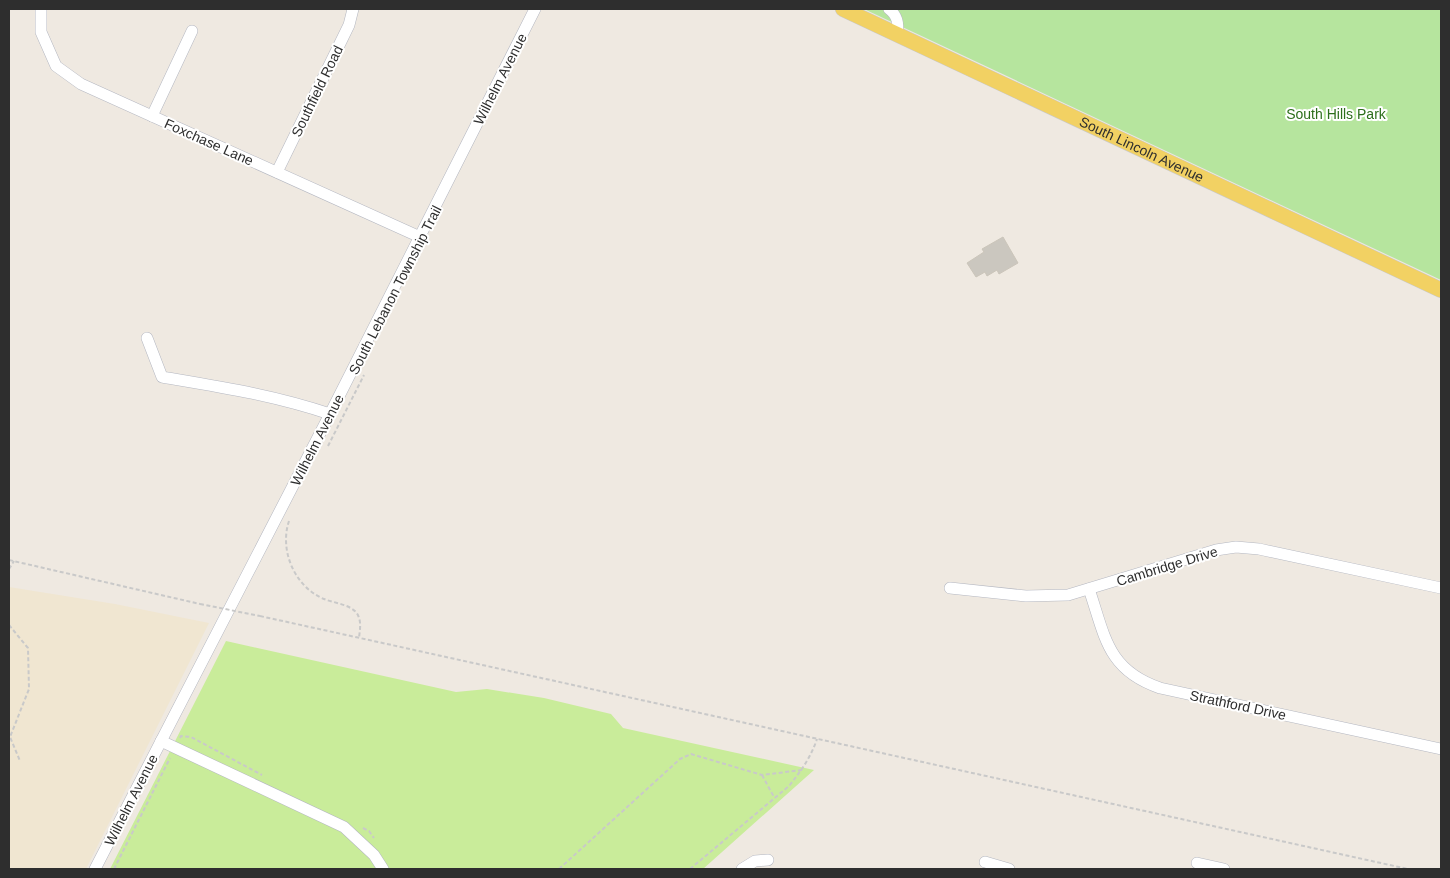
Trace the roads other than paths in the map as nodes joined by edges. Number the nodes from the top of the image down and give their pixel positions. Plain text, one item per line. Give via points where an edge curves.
1 (41, 9) edge
2 (352, 9) edge
3 (535, 9) edge
4 (843, 9) edge
5 (889, 9) edge
6 (192, 31) dead end
7 (897, 34) junction
8 (152, 116) junction
9 (277, 172) junction
10 (420, 237) junction
11 (1441, 290) edge
12 (147, 338) dead end
13 (330, 414) junction
14 (950, 588) dead end
15 (1441, 588) edge
16 (1089, 589) junction
17 (161, 741) junction
18 (1441, 749) edge
19 (768, 860) dead end
20 (985, 862) dead end
21 (1197, 863) dead end
22 (95, 869) edge
23 (383, 869) edge
24 (742, 869) edge
25 (1009, 869) edge
26 (1224, 869) edge

1 - 8 street, Foxchase Lane via 41,32 56,66 81,84
2 - 9 street, Southfield Road via 349,25
3 - 10 street, Wilhelm Avenue
4 - 7 main road, South Lincoln Avenue
5 - 7 street via 899,24
6 - 8 street
7 - 11 main road, South Lincoln Avenue
8 - 9 street, Foxchase Lane
9 - 10 street, Foxchase Lane
10 - 13 street, Wilhelm Avenue
12 - 13 street via 162,377 246,391
13 - 17 street, Wilhelm Avenue
14 - 16 street, Cambridge Drive via 1046,597 1068,596
15 - 16 street, Cambridge Drive via 1259,549 1236,547 1216,550
16 - 18 street, Strathford Drive via 1115,659 1147,683
17 - 22 street, Wilhelm Avenue
17 - 23 street via 344,827 374,855
19 - 24 street via 755,861
20 - 25 street
21 - 26 street

